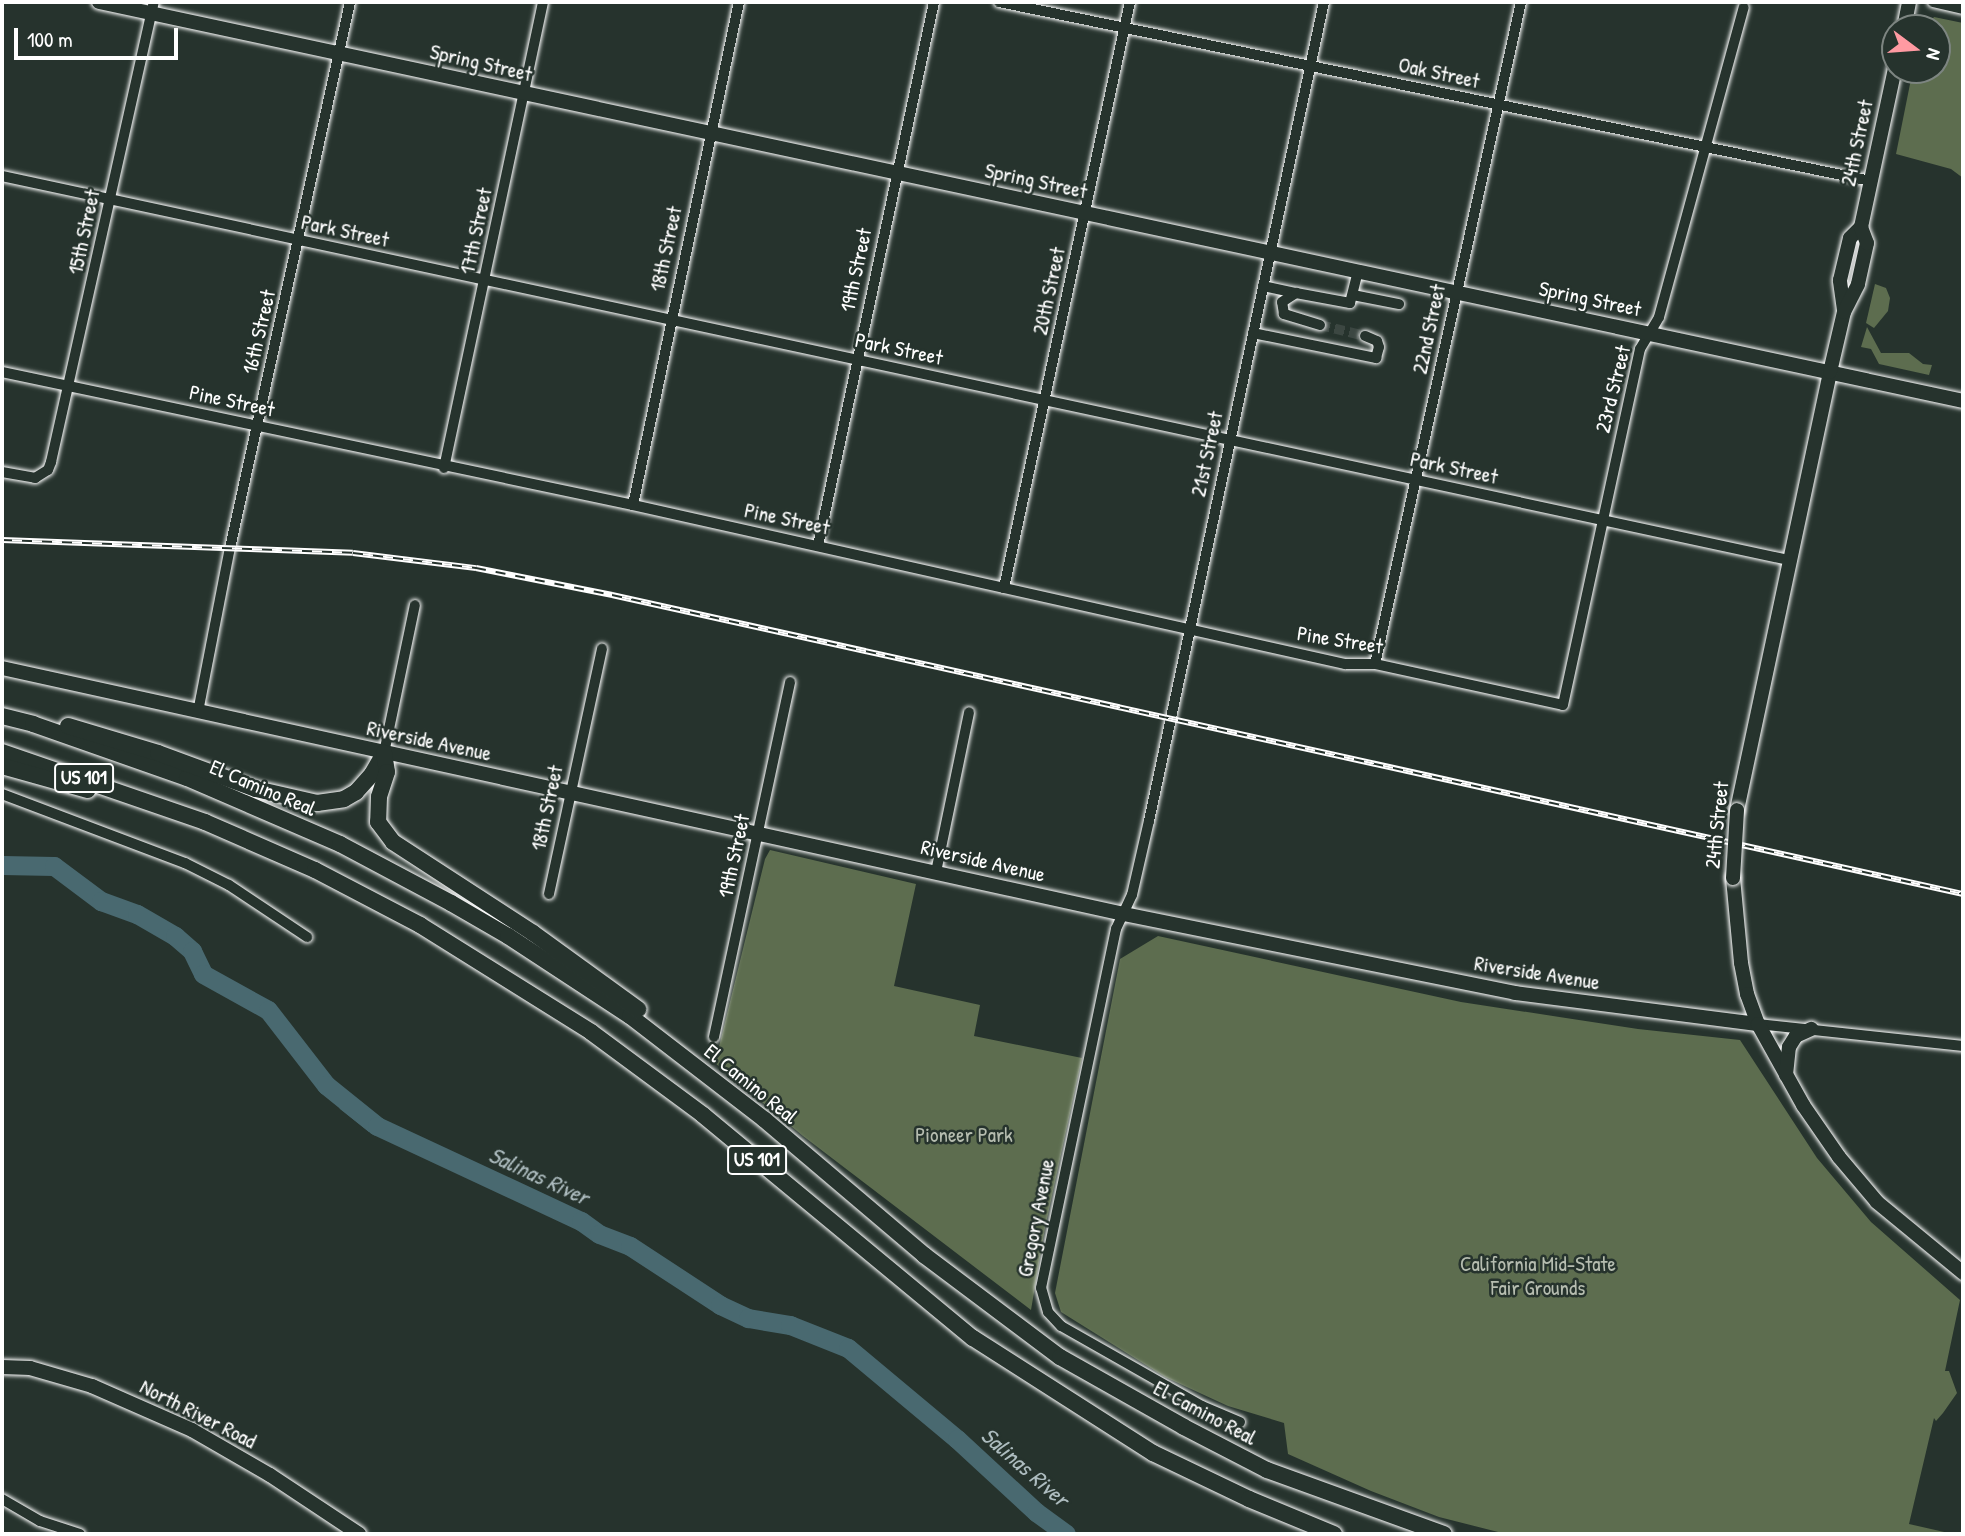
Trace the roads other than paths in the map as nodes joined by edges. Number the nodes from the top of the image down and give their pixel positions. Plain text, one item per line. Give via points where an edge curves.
1 (99, 2) edge
2 (350, 2) edge
3 (543, 2) edge
4 (738, 2) edge
5 (934, 2) edge
6 (999, 2) edge
7 (1130, 2) edge
8 (1324, 2) edge
9 (1521, 2) edge
10 (1933, 2) edge
11 (152, 7) edge
12 (1744, 7) dead end
13 (1963, 9) edge
14 (1125, 28) junction
15 (339, 53) junction
16 (1311, 65) junction
17 (1892, 84) edge
18 (525, 94) junction
19 (1497, 106) junction
20 (711, 132) junction
21 (1706, 149) junction
22 (896, 173) junction
23 (2, 176) edge
24 (1871, 181) junction
25 (111, 199) junction
26 (1086, 213) junction
27 (299, 241) junction
28 (1270, 252) junction
29 (1359, 271) junction
30 (485, 281) junction
31 (1263, 286) junction
32 (1457, 292) junction
33 (1296, 293) junction
34 (1353, 295) junction
35 (1399, 304) dead end
36 (671, 320) junction
37 (1320, 325) tunnel mouth
38 (1253, 333) junction
39 (1648, 333) junction
40 (1365, 336) dead end
41 (857, 360) junction
42 (2, 372) edge
43 (1830, 372) junction
44 (68, 387) junction
45 (1045, 399) junction
46 (1963, 401) edge
47 (257, 426) junction
48 (1230, 440) junction
49 (444, 468) junction
50 (2, 472) edge
51 (1417, 479) junction
52 (633, 505) junction
53 (1604, 519) junction
54 (818, 545) junction
55 (1788, 560) junction
56 (1004, 588) junction
57 (415, 605) dead end
58 (1190, 629) junction
59 (602, 649) dead end
60 (1375, 664) junction
61 (2, 668) edge
62 (790, 682) dead end
63 (1563, 705) joint
64 (198, 712) junction
65 (969, 712) dead end
66 (2, 716) edge
67 (33, 724) junction
68 (2, 752) edge
69 (384, 752) junction
70 (2, 766) edge
71 (570, 792) junction
72 (2, 794) edge
73 (166, 806) junction
74 (759, 833) junction
75 (936, 872) junction
76 (548, 894) dead end
77 (1124, 914) junction
78 (307, 937) dead end
79 (1758, 1024) junction
80 (1811, 1029) junction
81 (714, 1037) dead end
82 (1963, 1046) edge
83 (1786, 1076) junction
84 (765, 1120) junction
85 (1963, 1273) edge
86 (2, 1367) edge
87 (1240, 1422) dead end
88 (2, 1499) edge
89 (80, 1534) edge
90 (359, 1534) edge
91 (1334, 1534) edge
92 (1444, 1534) edge

1 - 11 main road, Spring Street
2 - 15 street, 16th Street
3 - 18 street, 17th Street
4 - 20 street, 18th Street
5 - 22 street, 19th Street
6 - 14 street, Oak Street
7 - 14 street, 20th Street
8 - 16 street, 21st Street
9 - 19 street, 22nd Street
10 - 13 street
11 - 15 main road, Spring Street
11 - 25 street, 15th Street
12 - 21 street, 23rd Street
14 - 16 street, Oak Street
14 - 26 street, 20th Street
15 - 18 main road, Spring Street
15 - 27 street, 16th Street
16 - 19 street, Oak Street
16 - 28 street, 21st Street
17 - 24 main road, 24th Street
18 - 20 main road, Spring Street
18 - 30 street, 17th Street
19 - 21 street, Oak Street
19 - 32 street, 22nd Street
20 - 22 main road, Spring Street
20 - 36 street, 18th Street
21 - 24 street, Oak Street
21 - 39 street, 23rd Street via 1659,317
22 - 26 main road, Spring Street
22 - 41 street, 19th Street
23 - 25 street, Park Street
24 - 43 main road, 24th Street via 1861,227 1850,238 1840,280 1844,312
25 - 27 street, Park Street
25 - 44 street, 15th Street
26 - 28 main road, Spring Street
26 - 45 street, 20th Street
27 - 30 street, Park Street
27 - 47 street, 16th Street
28 - 29 main road, Spring Street
28 - 31 street, 21st Street
29 - 32 main road, Spring Street
29 - 34 street
30 - 36 street, Park Street
30 - 49 street, 17th Street
31 - 33 street
31 - 38 street, 21st Street
32 - 39 main road, Spring Street
32 - 51 street, 22nd Street
33 - 34 street via 1346,303
33 - 37 street via 1282,302 1284,314
34 - 35 street
36 - 41 street, Park Street
36 - 52 street, 18th Street
38 - 40 street via 1376,358 1377,341
38 - 48 street, 21st Street
39 - 43 main road, Spring Street
39 - 53 street, 23rd Street via 1640,349
41 - 45 street, Park Street
41 - 54 street, 19th Street
42 - 44 street, Pine Street
43 - 46 main road, Spring Street
43 - 55 main road, 24th Street
44 - 47 street, Pine Street
44 - 50 street, 15th Street via 48,470 35,478
45 - 48 street, Park Street
45 - 56 street, 20th Street
47 - 49 street, Pine Street
47 - 64 street, 16th Street
48 - 51 street, Park Street
48 - 58 street, 21st Street
49 - 52 street, Pine Street
51 - 53 street, Park Street
51 - 60 street, 22nd Street
52 - 54 street, Pine Street
53 - 55 street, Park Street
53 - 63 street, 23rd Street
54 - 56 street, Pine Street
55 - 79 main road, 24th Street, bridge via 1737,810 1733,878 1741,963
56 - 58 street, Pine Street
57 - 69 street
58 - 60 street, Pine Street via 1345,664
58 - 77 street, 21st Street
59 - 71 street, 18th Street
60 - 63 street, Pine Street
61 - 64 main road, Riverside Avenue
62 - 74 street, 19th Street
64 - 69 main road, Riverside Avenue
65 - 75 street
66 - 67 highway, El Camino Real / US 101
67 - 69 highway via 85,730 257,789 317,803 356,792
67 - 84 highway, El Camino Real / US 101 via 187,778 394,872 591,989
68 - 73 highway, US 101
69 - 71 main road, Riverside Avenue
69 - 84 highway via 387,772 378,822 393,842 533,933 643,1013 755,1102
70 - 73 highway via 122,800
71 - 74 main road, Riverside Avenue
71 - 76 street, 18th Street
72 - 78 street via 185,863 229,885
73 - 91 highway, US 101 via 347,887 534,994 703,1115 973,1338 1153,1453
74 - 75 main road, Riverside Avenue
74 - 81 street, 19th Street
75 - 77 main road, Riverside Avenue
77 - 79 main road, Riverside Avenue via 1515,993
77 - 87 street, Gregory Avenue via 1113,942 1041,1288 1048,1312 1061,1326 1202,1406
79 - 80 street, Riverside Avenue
79 - 83 main road, 24th Street
80 - 82 street, Riverside Avenue
80 - 83 main road via 1788,1046
83 - 85 main road, 24th Street via 1839,1157 1877,1202
84 - 92 highway, El Camino Real / US 101 via 924,1255 1060,1357 1267,1470
86 - 90 main road, North River Road via 30,1368 81,1382 192,1430
88 - 89 street via 40,1521

